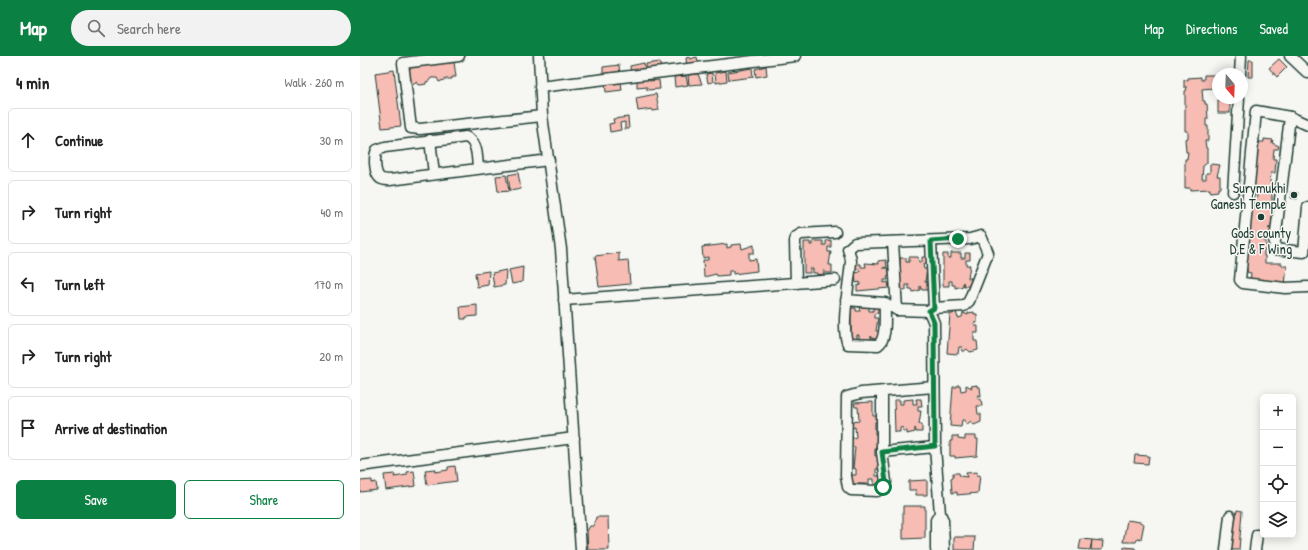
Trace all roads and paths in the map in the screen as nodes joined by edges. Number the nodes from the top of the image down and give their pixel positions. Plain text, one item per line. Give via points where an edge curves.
1 (459, 56) edge
2 (539, 56) edge
3 (796, 56) edge
4 (1241, 56) edge
5 (1290, 56) edge
6 (1240, 68) edge
7 (1308, 73) edge
8 (540, 87) junction
9 (1239, 104) edge
10 (542, 116) junction
11 (1290, 117) junction
12 (1308, 125) edge
13 (430, 140) junction
14 (549, 160) junction
15 (478, 168) junction
16 (434, 174) junction
17 (1233, 192) dead end
18 (1308, 207) edge
19 (835, 232) dead end
20 (931, 241) junction
21 (893, 242) junction
22 (835, 280) dead end
23 (796, 283) junction
24 (1308, 288) edge
25 (564, 300) junction
26 (846, 300) junction
27 (885, 303) junction
28 (932, 309) junction
29 (897, 310) junction
30 (934, 387) junction
31 (882, 392) junction
32 (574, 438) junction
33 (935, 446) junction
34 (882, 452) junction
35 (360, 466) edge
36 (940, 514) junction
37 (1230, 516) dead end
38 (1257, 535) dead end
39 (581, 550) edge
40 (936, 550) edge
41 (944, 550) edge
42 (1226, 550) edge
43 (1255, 550) edge

1 - 10 street via 403,63 411,128
2 - 8 street
3 - 8 street
4 - 6 street
5 - 7 street
8 - 10 street
9 - 17 street
10 - 14 street
11 - 12 street
11 - 18 street via 1274,249 1304,252
11 - 24 street via 1256,111 1240,280 1243,283
13 - 15 street via 462,136 471,139 476,150
13 - 16 street
13 - 16 street via 380,148 375,154 376,166 380,178 384,180
14 - 15 street
14 - 25 street via 560,241
15 - 16 street
19 - 23 street via 801,234 796,237
20 - 21 street
20 - 28 street
20 - 28 street via 970,240 980,236 988,253 968,303 964,306
21 - 26 street via 855,243 848,249 851,261
21 - 29 street
22 - 23 street
23 - 25 street
25 - 32 street
26 - 27 street
26 - 27 street via 846,341 851,345 881,343 884,336
27 - 29 street
28 - 29 street
28 - 30 street
30 - 31 street
30 - 33 street
31 - 34 street
31 - 34 street via 851,394 847,397 846,476 851,490 877,491 883,487 886,482
32 - 35 street
32 - 39 street
33 - 34 street
33 - 36 street
36 - 40 street via 936,520
36 - 41 street via 943,520
37 - 42 street
38 - 43 street

